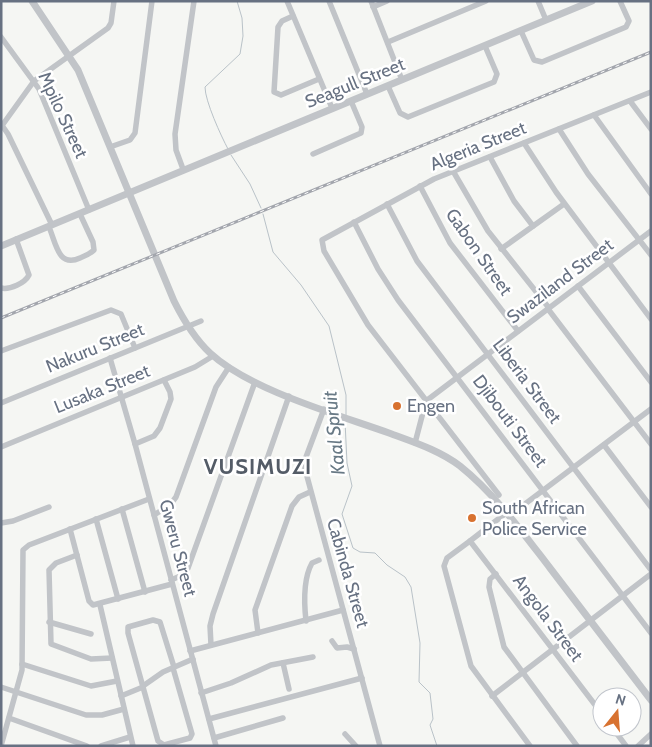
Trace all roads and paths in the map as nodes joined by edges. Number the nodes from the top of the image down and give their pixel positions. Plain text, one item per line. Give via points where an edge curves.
1 (32, 1) edge
2 (114, 1) edge
3 (152, 1) edge
4 (194, 1) edge
5 (287, 1) edge
6 (329, 1) edge
7 (387, 1) edge
8 (486, 1) edge
9 (538, 1) edge
10 (592, 1) edge
11 (620, 1) edge
12 (372, 4) edge
13 (293, 16) junction
14 (546, 20) junction
15 (521, 31) junction
16 (1, 38) edge
17 (388, 42) junction
18 (485, 46) junction
19 (70, 56) junction
20 (319, 79) junction
21 (402, 80) junction
22 (34, 81) junction
23 (388, 86) junction
24 (651, 92) edge
25 (367, 94) junction
26 (630, 100) junction
27 (351, 101) junction
28 (332, 108) junction
29 (594, 115) junction
30 (2, 125) edge
31 (559, 129) junction
32 (651, 129) edge
33 (524, 143) junction
34 (110, 147) junction
35 (313, 154) dead end
36 (490, 157) junction
37 (183, 169) junction
38 (453, 171) junction
39 (420, 186) junction
40 (128, 192) junction
41 (651, 194) edge
42 (387, 204) junction
43 (564, 204) junction
44 (88, 210) junction
45 (80, 214) junction
46 (354, 222) junction
47 (50, 226) junction
48 (533, 226) junction
49 (651, 231) edge
50 (16, 239) junction
51 (639, 240) junction
52 (1, 246) edge
53 (501, 249) junction
54 (651, 255) edge
55 (608, 263) junction
56 (578, 286) junction
57 (1, 288) edge
58 (549, 308) junction
59 (651, 319) edge
60 (201, 320) dead end
61 (188, 326) junction
62 (518, 331) junction
63 (135, 348) junction
64 (1, 351) edge
65 (488, 354) junction
66 (213, 356) junction
67 (110, 358) junction
68 (229, 367) junction
69 (458, 377) junction
70 (164, 380) junction
71 (255, 382) junction
72 (651, 382) edge
73 (289, 396) junction
74 (121, 397) junction
75 (426, 400) junction
76 (1, 402) edge
77 (324, 409) junction
78 (651, 409) edge
79 (634, 422) junction
80 (415, 443) junction
81 (135, 444) junction
82 (651, 444) edge
83 (604, 445) junction
84 (1, 447) edge
85 (574, 468) junction
86 (544, 491) junction
87 (310, 492) junction
88 (499, 495) dead end
89 (149, 499) junction
90 (49, 507) dead end
91 (651, 507) edge
92 (122, 509) junction
93 (154, 515) junction
94 (507, 515) junction
95 (96, 519) junction
96 (1, 522) edge
97 (70, 529) junction
98 (470, 540) junction
99 (76, 555) junction
100 (319, 560) dead end
101 (651, 572) edge
102 (496, 574) junction
103 (172, 582) junction
104 (145, 592) junction
105 (622, 596) junction
106 (118, 600) junction
107 (100, 605) junction
108 (343, 610) junction
109 (590, 620) junction
110 (306, 621) junction
111 (49, 622) junction
112 (258, 633) junction
113 (651, 633) edge
114 (91, 634) dead end
115 (332, 641) dead end
116 (211, 645) junction
117 (552, 648) junction
118 (354, 649) junction
119 (190, 651) junction
120 (313, 657) dead end
121 (112, 658) junction
122 (193, 660) junction
123 (283, 663) junction
124 (22, 664) junction
125 (173, 667) junction
126 (522, 672) junction
127 (362, 678) junction
128 (117, 681) junction
129 (143, 686) junction
130 (1, 687) edge
131 (289, 689) dead end
132 (16, 692) junction
133 (202, 693) junction
134 (121, 696) junction
135 (492, 696) junction
136 (651, 700) edge
137 (592, 701) edge
138 (124, 709) junction
139 (9, 718) junction
140 (283, 718) dead end
141 (209, 719) junction
142 (345, 734) dead end
143 (651, 734) edge
144 (130, 737) junction
145 (214, 738) junction
146 (1, 746) edge
147 (87, 746) edge
148 (101, 746) edge
149 (133, 746) edge
150 (216, 746) edge
151 (356, 746) edge
152 (380, 746) edge
153 (530, 746) edge
154 (577, 746) edge
155 (638, 746) edge

1 - 19 street
2 - 19 street via 108,28
3 - 34 street via 135,133 130,140
4 - 37 street via 175,134 176,150
5 - 13 street
6 - 25 street
7 - 12 street
8 - 17 street
9 - 14 street
10 - 14 street, Seagull Street
11 - 15 street via 629,21 626,28 542,62 534,60
12 - 17 street
13 - 20 street
13 - 20 street via 278,27 274,92 280,95
14 - 15 street, Seagull Street
15 - 18 street, Seagull Street
16 - 22 street, Mpilo Street
17 - 21 street
18 - 21 street, Seagull Street
18 - 23 street via 497,78 494,82 405,117 400,114
19 - 22 street
19 - 34 street
20 - 28 street
21 - 23 street, Seagull Street
22 - 30 street
22 - 44 street, Mpilo Street
23 - 25 street, Seagull Street
24 - 26 street, Algeria Street
25 - 27 street, Seagull Street
26 - 29 street, Algeria Street
26 - 32 street
27 - 28 street, Seagull Street
27 - 35 street via 363,129 361,133
28 - 37 street, Seagull Street
29 - 31 street, Algeria Street
29 - 41 street
30 - 47 street
31 - 33 street, Algeria Street
31 - 51 street via 583,167
33 - 36 street, Algeria Street
33 - 43 street
34 - 40 street
36 - 38 street, Algeria Street
36 - 48 street via 514,201
37 - 40 street, Seagull Street
38 - 39 street, Algeria Street
38 - 53 street via 482,223
39 - 42 street, Algeria Street
39 - 62 street, Gabon Street via 450,243
40 - 44 street, Seagull Street
40 - 61 street via 171,295
42 - 46 street, Algeria Street
42 - 65 street, Liberia Street via 417,261
43 - 48 street
43 - 55 street
44 - 45 street, Seagull Street
45 - 47 street, Seagull Street
45 - 47 street via 94,247 92,252 81,258 70,262 64,260
46 - 69 street, Djibouti Street via 387,284
46 - 75 street, Algeria Street via 322,240 324,251 362,316
47 - 50 street, Seagull Street
48 - 53 street
49 - 51 street, Swaziland Street
50 - 52 street, Seagull Street
50 - 57 street via 29,275 26,281
51 - 54 street
51 - 55 street, Swaziland Street
53 - 58 street
55 - 56 street, Swaziland Street
55 - 59 street
56 - 58 street, Swaziland Street
56 - 72 street
58 - 62 street, Swaziland Street
58 - 79 street
60 - 61 street, Nakuru Street
61 - 63 street, Nakuru Street
61 - 66 street
62 - 65 street, Swaziland Street
63 - 64 street via 121,314 112,310
63 - 67 street, Nakuru Street
65 - 69 street, Swaziland Street
65 - 85 street, Liberia Street
66 - 68 street
66 - 70 street, Lusaka Street
67 - 74 street, Gweru Street
67 - 76 street, Nakuru Street
68 - 71 street
68 - 93 street via 216,387 176,497
69 - 75 street, Swaziland Street
69 - 86 street, Djibouti Street
70 - 74 street, Lusaka Street
70 - 81 street via 171,398 160,428 154,436
71 - 73 street
71 - 103 street via 188,568
73 - 77 street
73 - 116 street via 213,614
74 - 81 street, Gweru Street
74 - 84 street, Lusaka Street
75 - 80 street
75 - 88 street
77 - 80 street
77 - 87 street, Cabinda Street via 305,463
78 - 79 street
79 - 82 street
79 - 83 street
80 - 94 street via 460,466
81 - 89 street, Gweru Street
83 - 85 street
83 - 91 street
85 - 86 street
85 - 101 street, Liberia Street
86 - 94 street
86 - 105 street, Djibouti Street
87 - 108 street, Cabinda Street
87 - 112 street via 299,497 292,506 256,606
89 - 92 street
89 - 93 street, Gweru Street
90 - 96 street via 13,521
92 - 95 street
92 - 104 street
93 - 103 street, Gweru Street
94 - 98 street
94 - 109 street
95 - 97 street
95 - 106 street
97 - 99 street
97 - 124 street via 23,550
98 - 102 street, Angola Street
98 - 135 street via 448,558 444,569 469,661
99 - 107 street via 90,603
99 - 111 street via 56,563 49,570
100 - 110 street via 312,563 308,572
101 - 105 street
102 - 117 street, Angola Street
102 - 126 street via 489,584 500,634 504,647
103 - 104 street
103 - 119 street, Gweru Street
104 - 106 street
105 - 109 street
105 - 113 street, Djibouti Street
106 - 107 street
107 - 121 street
108 - 110 street
108 - 118 street, Cabinda Street
109 - 117 street
109 - 136 street
110 - 112 street
111 - 114 street
111 - 121 street via 53,646 91,659
112 - 116 street
115 - 118 street via 337,648
116 - 119 street
117 - 126 street
117 - 137 street, Angola Street
118 - 127 street, Cabinda Street
119 - 122 street, Gweru Street
120 - 123 street
121 - 128 street
122 - 125 street
122 - 133 street, Gweru Street
123 - 131 street
123 - 133 street
124 - 128 street via 91,686
124 - 132 street
125 - 129 street
125 - 129 street via 160,622 155,620 130,626 128,633
125 - 129 street via 191,737 160,744
126 - 135 street
126 - 154 street
127 - 141 street
127 - 152 street, Cabinda Street
128 - 134 street
129 - 134 street
130 - 132 street
132 - 138 street via 86,715
132 - 139 street
133 - 141 street, Gweru Street
134 - 138 street
135 - 153 street
138 - 144 street
139 - 146 street
139 - 147 street
140 - 145 street
141 - 145 street, Gweru Street
142 - 151 street
143 - 155 street
144 - 148 street
144 - 149 street
145 - 150 street, Gweru Street

